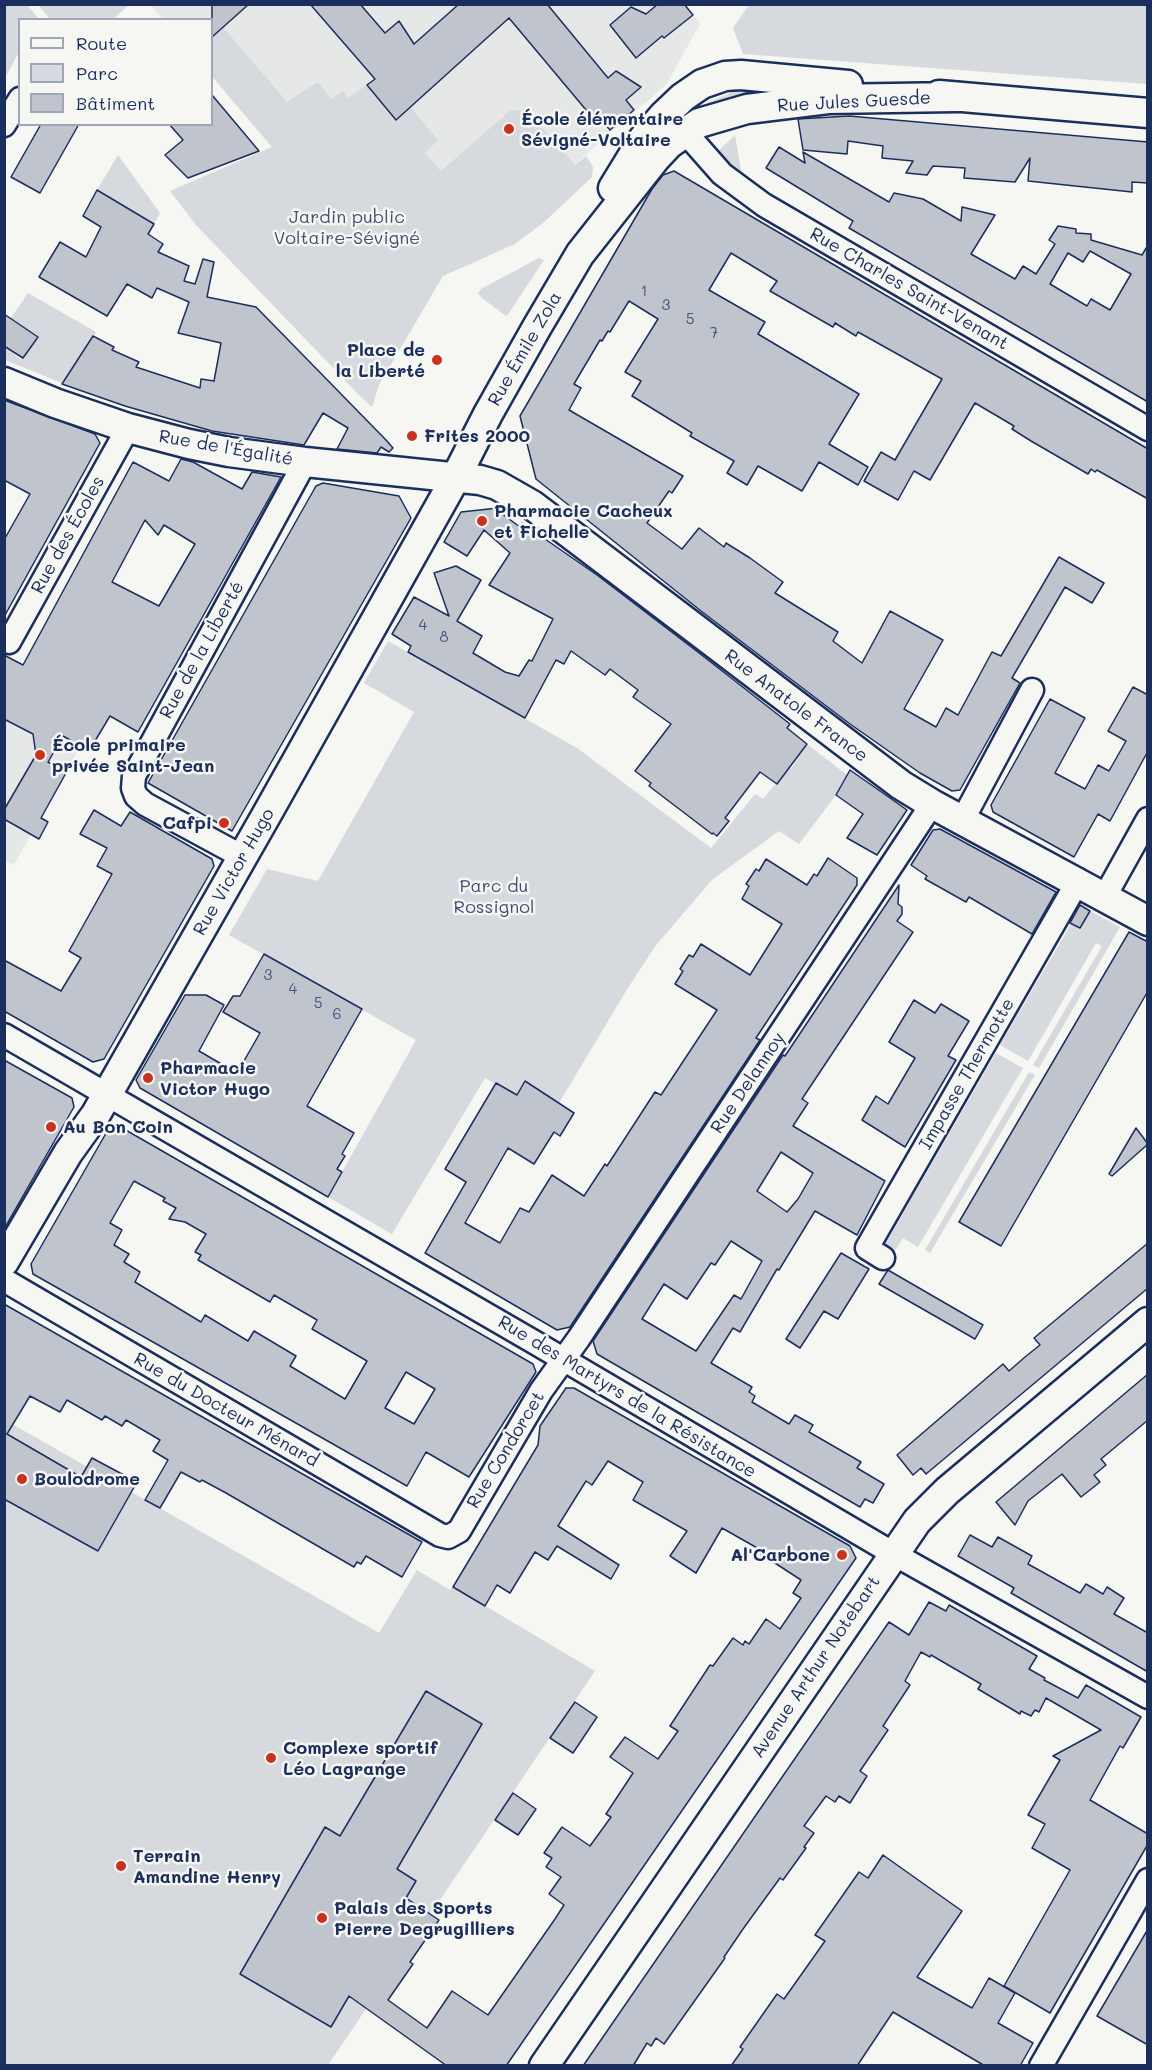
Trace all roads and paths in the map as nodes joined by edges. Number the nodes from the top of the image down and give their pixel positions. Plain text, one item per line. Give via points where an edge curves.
1 (698, 94) junction
2 (956, 97) junction
3 (18, 102) edge
4 (1148, 113) edge
5 (4, 125) edge
6 (685, 132) junction
7 (580, 254) junction
8 (4, 382) edge
9 (128, 428) junction
10 (1148, 429) edge
11 (305, 462) junction
12 (456, 477) junction
13 (9, 642) dead end
14 (1032, 690) dead end
15 (932, 804) junction
16 (1148, 819) edge
17 (962, 821) junction
18 (243, 857) junction
19 (1077, 883) junction
20 (1104, 898) junction
21 (1148, 921) edge
22 (4, 1035) edge
23 (108, 1094) junction
24 (883, 1258) dead end
25 (4, 1262) edge
26 (4, 1280) edge
27 (1148, 1322) edge
28 (563, 1360) junction
29 (448, 1537) joint
30 (894, 1554) junction
31 (1148, 1697) edge
32 (1148, 1880) edge
33 (544, 2066) edge
34 (1041, 2066) edge

1 - 2 street, Rue Jules Guesde via 725,76 741,75
1 - 6 street via 680,119
1 - 7 street, Rue Émile Zola via 682,97 644,140 598,214
2 - 4 street, Rue Jules Guesde
2 - 6 street, Rue Jules Guesde via 828,99 747,109 699,123
3 - 5 street
6 - 7 street, Rue Émile Zola via 656,159
6 - 10 street, Rue Charles Saint-Venant via 722,174 764,205
7 - 12 street, Rue Émile Zola via 523,350
8 - 9 street, Rue de l'Égalité
9 - 11 street, Rue de l'Égalité via 229,452
9 - 13 street, Rue des Écoles
11 - 12 street, Rue de l'Égalité
11 - 18 street, Rue de la Liberté via 134,776 136,796 146,804
12 - 15 street, Rue Anatole France via 497,485 532,506 881,771
12 - 18 street, Rue Victor Hugo
14 - 17 street
15 - 17 street, Rue Anatole France
15 - 28 street, Rue Delannoy
16 - 20 street
17 - 19 street, Rue Anatole France
18 - 23 street, Rue Victor Hugo
19 - 20 street, Rue Anatole France
19 - 24 street, Impasse Thermotte via 867,1248
20 - 21 street, Rue Anatole France
22 - 23 street, Rue des Martyrs de la Résistance
23 - 25 street, Rue Victor Hugo
23 - 28 street, Rue des Martyrs de la Résistance
26 - 29 street, Rue du Docteur Ménard
27 - 30 street, Avenue Arthur Notebart via 935,1502
28 - 29 street, Rue Condorcet via 459,1530
28 - 30 street, Rue des Martyrs de la Résistance
30 - 31 street, Rue des Martyrs de la Résistance
30 - 33 street, Avenue Arthur Notebart
32 - 34 street

